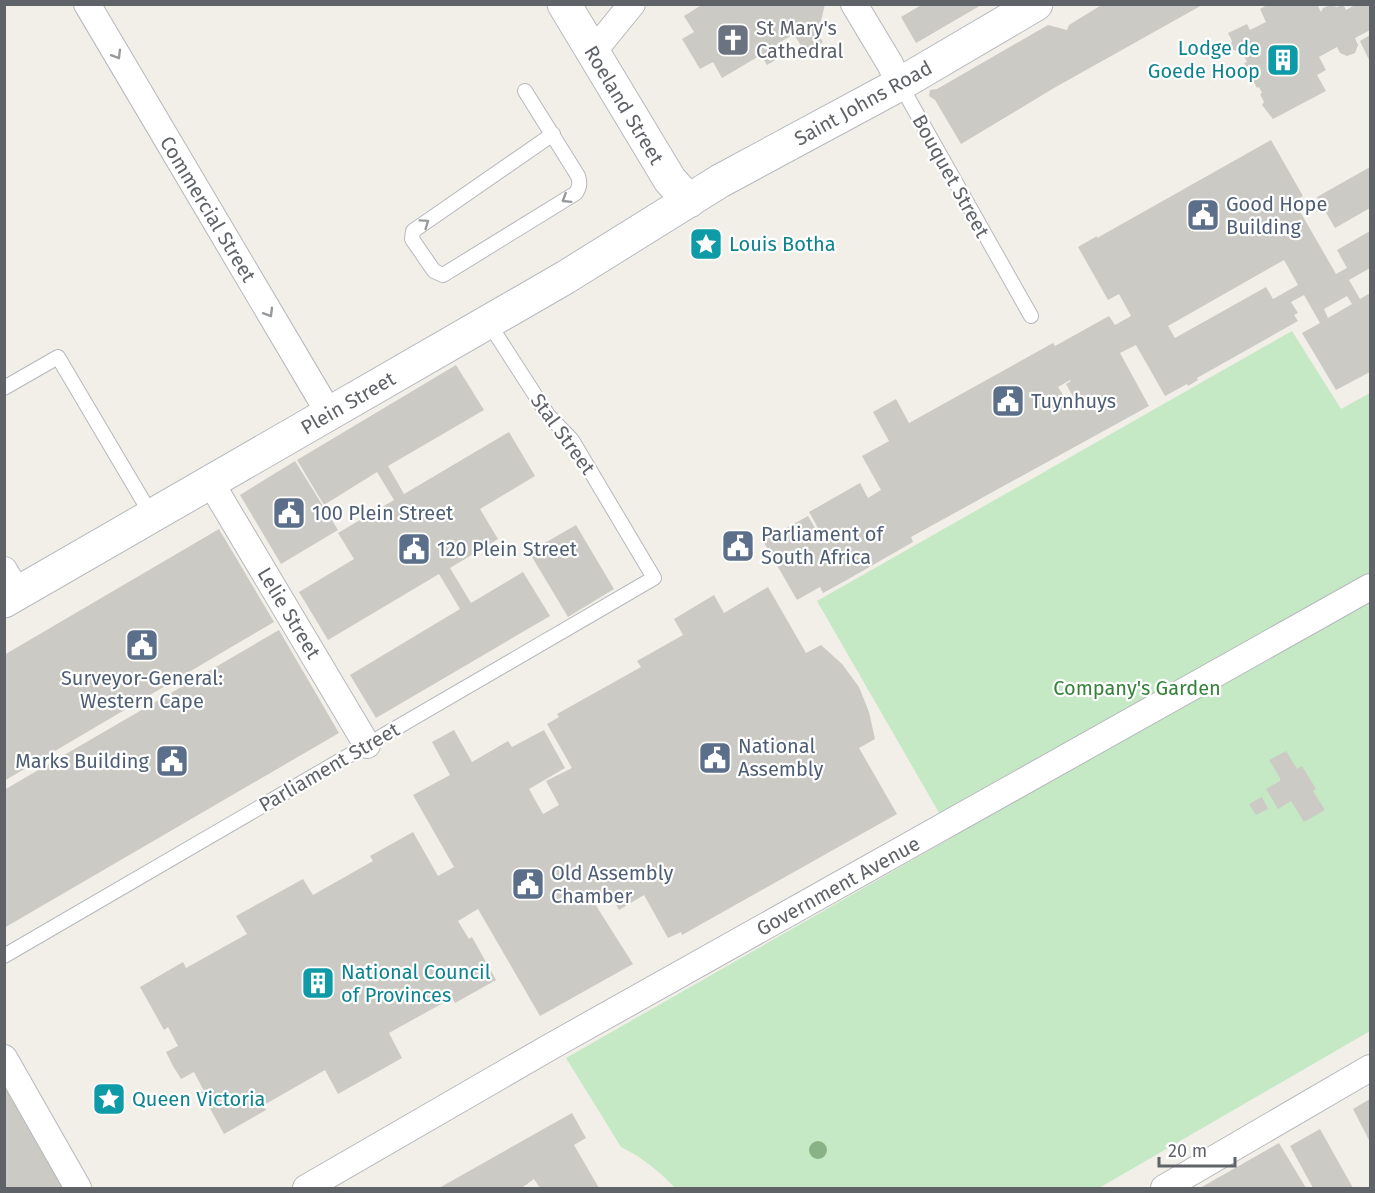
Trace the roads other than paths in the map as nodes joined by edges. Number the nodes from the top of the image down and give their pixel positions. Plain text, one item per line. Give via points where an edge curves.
1 (87, 4) edge
2 (564, 4) edge
3 (632, 4) edge
4 (854, 4) edge
5 (1036, 4) edge
6 (592, 53) junction
7 (900, 84) junction
8 (525, 91) dead end
9 (553, 134) junction
10 (689, 201) junction
11 (1031, 316) dead end
12 (488, 322) junction
13 (4, 388) edge
14 (328, 413) junction
15 (211, 483) junction
16 (153, 516) junction
17 (654, 578) joint
18 (1371, 587) edge
19 (9, 588) edge
20 (367, 745) junction
21 (4, 956) edge
22 (4, 1058) edge
23 (1371, 1068) edge
24 (78, 1188) edge
25 (306, 1188) edge
26 (1164, 1188) edge

1 -> 14 street, Commercial Street
2 - 6 street, Roeland Street
3 - 6 street
4 - 7 street, Bouquet Street
5 - 7 street, Saint Johns Road
6 - 10 street, Roeland Street via 670,180
7 - 10 street, Saint Johns Road
7 - 11 lane, Bouquet Street
8 - 9 lane
9 -> 9 lane via 578,176 576,193 443,275 434,271 412,239 414,231
10 - 12 street, Plein Street
12 - 14 street, Plein Street
12 - 17 lane, Stal Street via 548,415 572,440
13 - 16 lane via 58,357
14 - 15 street, Plein Street
15 - 16 street, Plein Street
15 - 20 street, Lelie Street
16 - 19 street, Plein Street
17 - 20 lane, Parliament Street
18 - 25 street, Government Avenue
20 - 21 lane, Parliament Street
22 - 24 street
23 - 26 street

